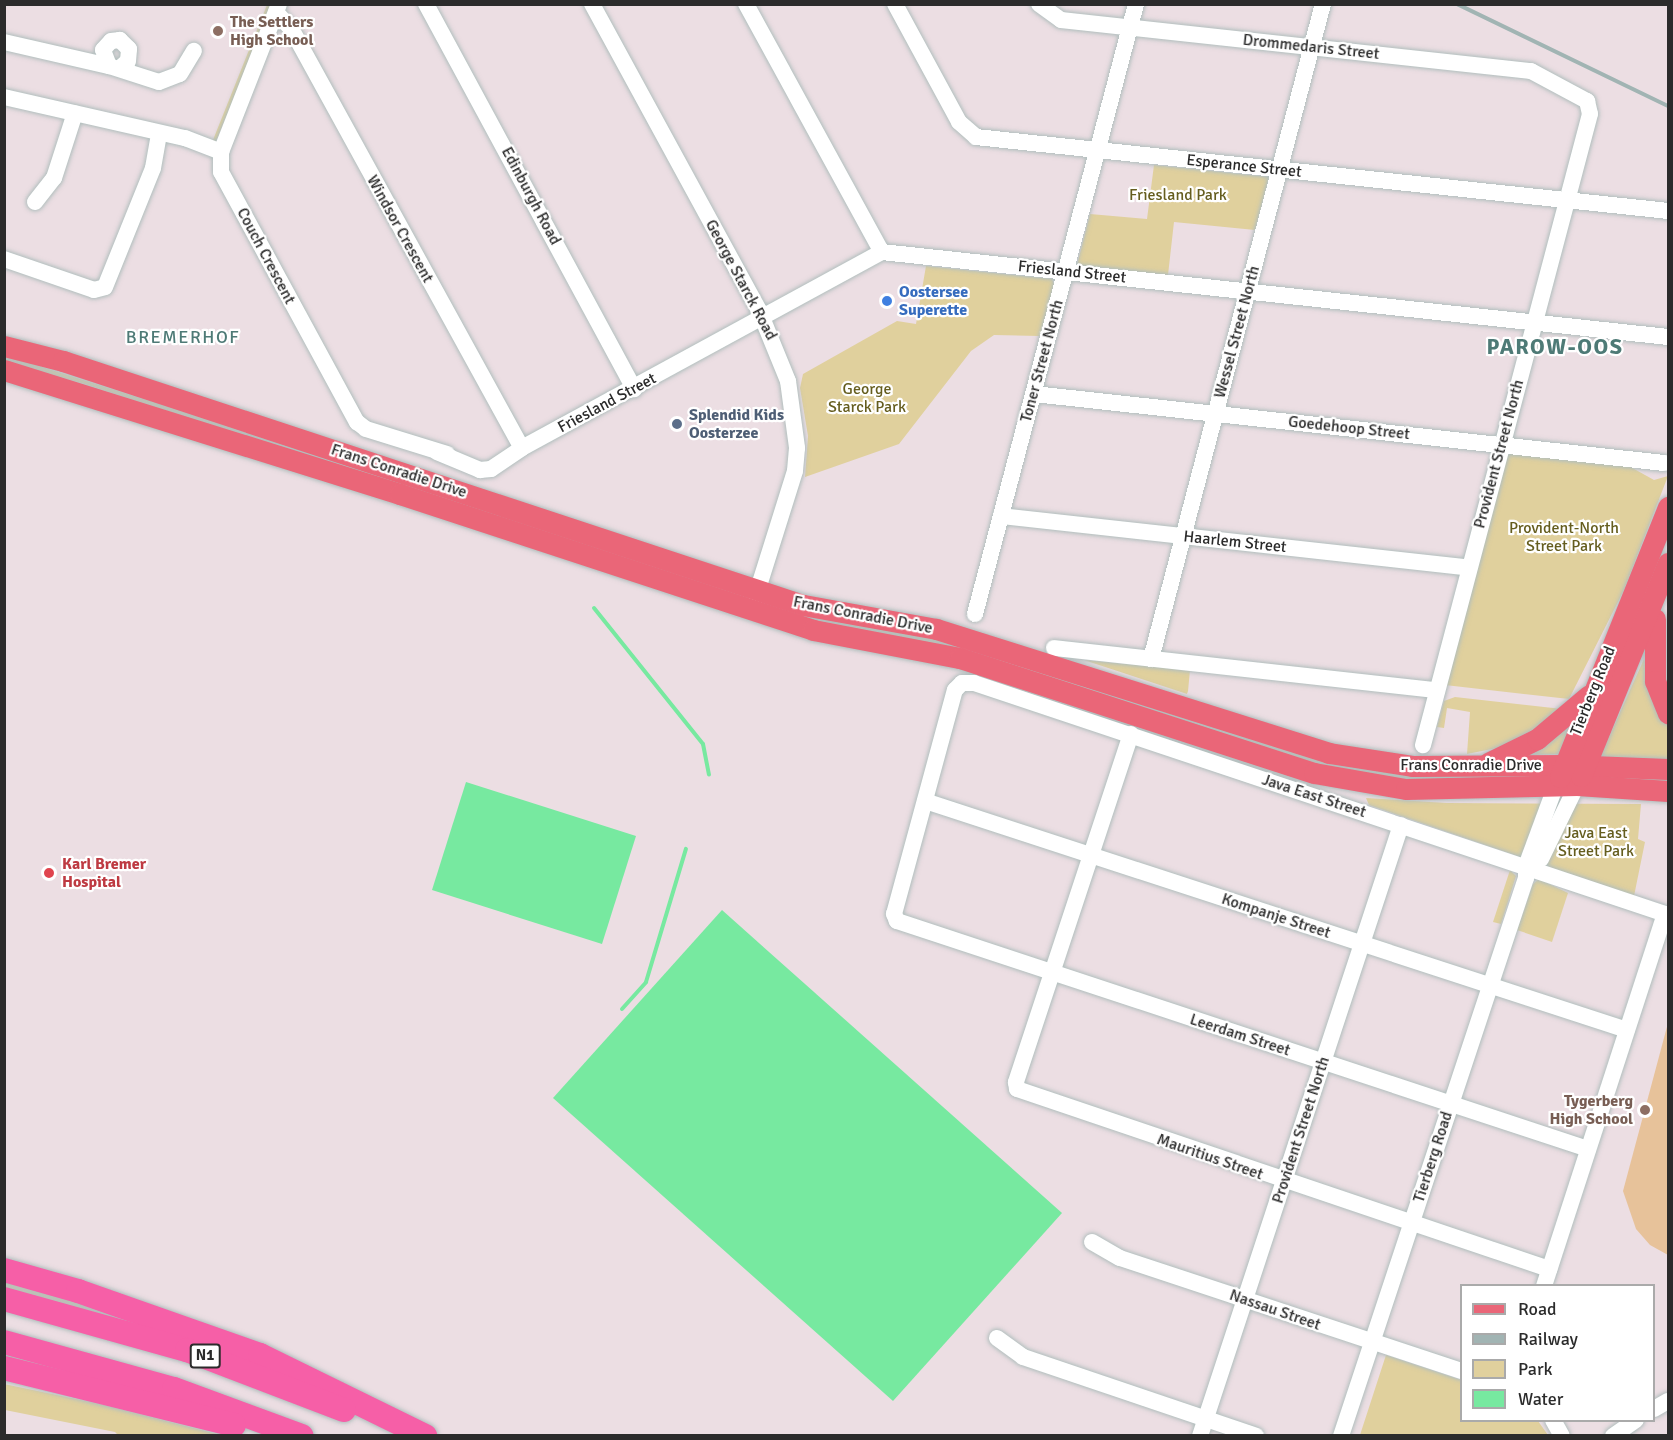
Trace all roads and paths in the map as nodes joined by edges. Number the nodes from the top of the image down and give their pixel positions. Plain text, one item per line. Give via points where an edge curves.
1 (426, 4) edge
2 (592, 4) edge
3 (746, 4) edge
4 (895, 4) edge
5 (1038, 4) edge
6 (1136, 4) edge
7 (1323, 4) edge
8 (278, 8) edge
9 (1130, 27) junction
10 (4, 42) edge
11 (1312, 48) junction
12 (194, 51) dead end
13 (1582, 96) joint
14 (4, 97) edge
15 (75, 113) junction
16 (159, 134) junction
17 (1098, 150) junction
18 (220, 152) junction
19 (1280, 170) junction
20 (1566, 200) junction
21 (35, 202) dead end
22 (1668, 211) edge
23 (882, 252) junction
24 (4, 259) edge
25 (1066, 271) junction
26 (1248, 291) junction
27 (764, 319) junction
28 (1534, 322) junction
29 (1668, 336) edge
30 (4, 346) edge
31 (4, 370) edge
32 (634, 389) junction
33 (1034, 394) junction
34 (1215, 414) junction
35 (1503, 445) junction
36 (519, 451) junction
37 (1664, 463) dead end
38 (1668, 507) edge
39 (1001, 516) junction
40 (1183, 536) junction
41 (1668, 563) edge
42 (1469, 568) junction
43 (758, 590) junction
44 (1657, 591) junction
45 (751, 611) junction
46 (975, 614) dead end
47 (1054, 648) dead end
48 (1151, 659) junction
49 (1437, 690) junction
50 (1592, 692) junction
51 (1668, 714) edge
52 (1131, 734) junction
53 (1423, 745) dead end
54 (1479, 767) junction
55 (1668, 769) edge
56 (1571, 775) junction
57 (1668, 791) edge
58 (925, 801) junction
59 (1401, 825) junction
60 (1090, 855) junction
61 (1529, 871) junction
62 (1667, 915) edge
63 (1362, 945) junction
64 (1052, 972) junction
65 (1489, 986) junction
66 (1627, 1030) junction
67 (1323, 1063) junction
68 (1450, 1105) junction
69 (1588, 1149) junction
70 (1284, 1182) junction
71 (1411, 1224) junction
72 (1092, 1242) dead end
73 (1549, 1269) junction
74 (4, 1270) edge
75 (1545, 1284) edge
76 (4, 1299) edge
77 (1245, 1299) junction
78 (997, 1338) dead end
79 (4, 1342) edge
80 (1372, 1342) junction
81 (4, 1368) edge
82 (1460, 1371) edge
83 (1206, 1419) junction
84 (1554, 1422) edge
85 (1633, 1422) edge
86 (264, 1436) edge
87 (302, 1436) edge
88 (399, 1436) edge
89 (425, 1436) edge
90 (1200, 1436) edge
91 (1256, 1436) edge
92 (1341, 1436) edge
93 (1562, 1436) edge
94 (1613, 1436) edge

1 - 32 street, Edinburgh Road
2 - 27 street, George Starck Road
3 - 23 street
4 - 17 street, Esperance Street via 970,134
5 - 9 street, Drommedaris Street via 1061,20
6 - 9 street, Toner Street North
7 - 11 street, Wessel Street North
8 - 18 street
8 - 36 street, Windsor Crescent
9 - 11 street, Drommedaris Street
9 - 17 street, Toner Street North
10 - 12 street via 85,61 111,63 136,77 165,82 180,74
11 - 13 street, Drommedaris Street via 1531,71
11 - 19 street, Wessel Street North
13 - 20 street, Provident Street North via 1590,114
14 - 15 street
15 - 16 street
15 - 21 street via 54,178
16 - 18 street via 185,138
16 - 24 street via 153,168 105,287 94,290
17 - 19 street, Esperance Street
17 - 25 street, Toner Street North
18 - 36 street, Couch Crescent via 221,172 355,419 366,429 483,465
19 - 20 street, Esperance Street
19 - 26 street, Wessel Street North
20 - 22 street, Esperance Street
20 - 28 street, Provident Street North
23 - 25 street, Friesland Street
23 - 27 street, Friesland Street
25 - 26 street, Friesland Street
25 - 33 street, Toner Street North
26 - 28 street, Friesland Street
26 - 34 street, Wessel Street North
27 - 32 street, Friesland Street
27 - 43 street, George Starck Road via 788,381 797,448 788,501
28 - 29 street, Friesland Street
28 - 35 street, Provident Street North
30 - 43 main road, Frans Conradie Drive via 84,368
31 - 45 main road, Frans Conradie Drive via 400,494
32 - 36 street, Friesland Street
33 - 34 street, Goedehoop Street
33 - 39 street, Toner Street North
34 - 35 street, Goedehoop Street
34 - 40 street, Wessel Street North
35 - 37 street, Goedehoop Street
35 - 42 street, Provident Street North
38 - 50 main road, Tierberg Road
39 - 40 street, Haarlem Street
39 - 46 street, Toner Street North
40 - 42 street, Haarlem Street
40 - 48 street, Wessel Street North
41 - 44 main road, Tierberg Road
42 - 49 street, Provident Street North
43 - 45 street, George Starck Road
43 - 54 main road, Frans Conradie Drive via 827,611 956,634 1329,753 1412,766
44 - 51 main road via 1652,662
44 - 56 main road, Tierberg Road
45 - 56 main road, Frans Conradie Drive via 813,630 960,658 1335,778 1406,789
47 - 48 street
48 - 49 street
49 - 53 street, Provident Street North
50 - 54 main road via 1537,739
50 - 56 main road, Tierberg Road
52 - 58 street, Java East Street via 970,682 959,685
52 - 59 street, Java East Street
52 - 60 street
54 - 56 main road, Frans Conradie Drive
55 - 56 main road, Frans Conradie Drive
56 - 57 main road, Frans Conradie Drive
56 - 61 street, Tierberg Road
58 - 60 street, Kompanje Street
58 - 64 street, Leerdam Street via 894,916 899,922
59 - 61 street, Java East Street
59 - 63 street, Provident Street North
60 - 63 street, Kompanje Street
60 - 64 street
61 - 62 street, Java East Street
61 - 65 street, Tierberg Road
62 - 66 street
63 - 65 street, Kompanje Street
63 - 67 street, Provident Street North
64 - 67 street, Leerdam Street
64 - 70 street, Mauritius Street via 1016,1082 1023,1094
65 - 66 street, Kompanje Street
65 - 68 street, Tierberg Road
66 - 69 street
67 - 68 street, Leerdam Street
67 - 70 street, Provident Street North
68 - 69 street, Leerdam Street
68 - 71 street, Tierberg Road
69 - 73 street
70 - 71 street, Mauritius Street
70 - 77 street, Provident Street North
71 - 73 street, Mauritius Street
71 - 80 street, Tierberg Road
72 - 77 street, Nassau Street via 1120,1258
73 - 75 street
74 - 89 highway via 89,1295 260,1355
76 - 88 highway, N1 via 187,1350 350,1412
77 - 80 street, Nassau Street
77 - 83 street, Provident Street North
78 - 83 street via 1016,1354
79 - 87 highway, N1 via 174,1389
80 - 82 street, Nassau Street
80 - 92 street, Tierberg Road
81 - 86 highway
83 - 90 street, Provident Street North
83 - 91 street
84 - 93 street
85 - 94 street

